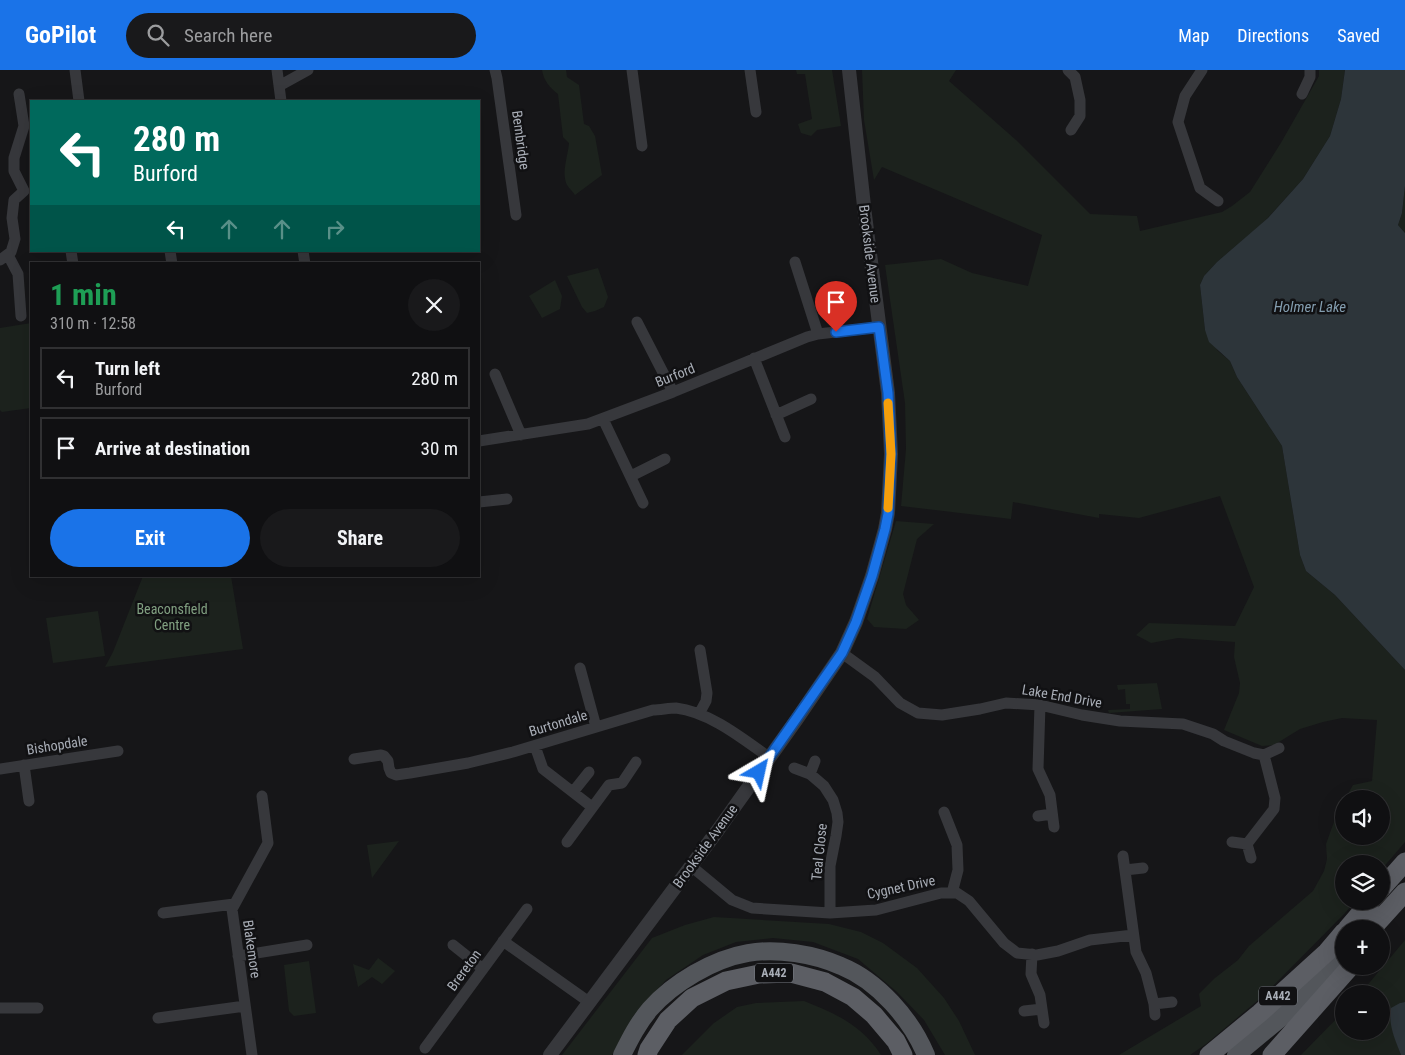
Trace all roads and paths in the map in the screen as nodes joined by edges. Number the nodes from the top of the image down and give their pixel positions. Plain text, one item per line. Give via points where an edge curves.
1 (75, 70) edge
2 (277, 70) edge
3 (308, 70) edge
4 (495, 70) edge
5 (632, 70) edge
6 (750, 70) edge
7 (848, 70) edge
8 (1068, 70) edge
9 (1202, 70) edge
10 (1310, 70) edge
11 (279, 86) junction
12 (19, 94) dead end
13 (1302, 94) dead end
14 (79, 100) edge
15 (281, 100) edge
16 (756, 112) dead end
17 (1071, 130) dead end
18 (642, 146) dead end
19 (28, 191) edge
20 (1218, 201) dead end
21 (516, 215) dead end
22 (4, 258) edge
23 (795, 262) dead end
24 (21, 316) dead end
25 (637, 322) dead end
26 (879, 327) junction
27 (818, 334) junction
28 (754, 358) junction
29 (495, 374) dead end
30 (673, 392) junction
31 (812, 399) dead end
32 (776, 415) junction
33 (603, 419) junction
34 (521, 435) junction
35 (785, 437) dead end
36 (480, 441) edge
37 (665, 459) dead end
38 (631, 476) junction
39 (508, 498) dead end
40 (480, 502) edge
41 (644, 502) dead end
42 (700, 650) dead end
43 (842, 653) junction
44 (580, 668) dead end
45 (1040, 705) junction
46 (699, 714) junction
47 (596, 726) junction
48 (536, 746) junction
49 (1279, 748) dead end
50 (118, 751) dead end
51 (1264, 755) junction
52 (770, 758) junction
53 (354, 760) dead end
54 (815, 761) dead end
55 (636, 762) dead end
56 (24, 765) junction
57 (794, 768) dead end
58 (0, 769) edge
59 (589, 772) dead end
60 (810, 774) junction
61 (573, 792) junction
62 (262, 796) dead end
63 (29, 801) dead end
64 (592, 807) junction
65 (944, 812) dead end
66 (1052, 814) junction
67 (1038, 816) dead end
68 (1054, 826) dead end
69 (566, 842) dead end
70 (1232, 842) dead end
71 (1247, 844) junction
72 (1124, 856) dead end
73 (1251, 858) dead end
74 (1405, 862) edge
75 (691, 866) junction
76 (1142, 868) dead end
77 (1125, 870) junction
78 (1390, 879) edge
79 (1405, 892) edge
80 (952, 894) junction
81 (234, 904) junction
82 (527, 909) dead end
83 (1363, 910) edge
84 (164, 913) dead end
85 (830, 913) junction
86 (1355, 920) edge
87 (1380, 920) edge
88 (1133, 935) junction
89 (503, 941) junction
90 (1335, 943) edge
91 (308, 945) dead end
92 (453, 945) dead end
93 (1032, 954) junction
94 (238, 956) junction
95 (1335, 966) edge
96 (483, 969) junction
97 (1343, 975) edge
98 (589, 1002) junction
99 (1172, 1002) dead end
100 (245, 1006) junction
101 (0, 1008) edge
102 (38, 1008) dead end
103 (1042, 1009) junction
104 (1024, 1011) dead end
105 (158, 1018) dead end
106 (1044, 1024) dead end
107 (425, 1048) dead end
108 (252, 1055) edge
109 (550, 1055) edge
110 (622, 1055) edge
111 (647, 1055) edge
112 (903, 1055) edge
113 (926, 1055) edge
114 (1209, 1055) edge
115 (1236, 1055) edge
116 (1272, 1055) edge

1 - 14 street
2 - 11 street
3 - 11 street
4 - 21 street, Bembridge
5 - 18 street
6 - 16 street
7 - 26 street, Brookside Avenue
8 - 17 street via 1075,77 1080,100 1080,116
9 - 20 street via 1184,96 1178,122 1200,188
10 - 13 street
11 - 15 street
12 - 19 street via 24,126 14,158 14,171
19 - 22 street via 14,200 15,239 11,252
22 - 24 street via 18,274
23 - 27 street
25 - 30 street
26 - 27 street, Burford
26 - 43 street, Brookside Avenue via 888,393 891,454 888,514 872,576
27 - 28 street, Burford
28 - 30 street, Burford
28 - 32 street
29 - 34 street
30 - 33 street, Burford
31 - 32 street
32 - 35 street
33 - 34 street, Burford via 576,427
33 - 38 street
34 - 36 street, Burford
37 - 38 street
38 - 41 street
39 - 40 street
42 - 46 street via 707,693
43 - 45 street, Lake End Drive via 875,677 900,703 918,713 942,715 1006,703
43 - 52 street, Brookside Avenue
44 - 47 street
45 - 51 street, Lake End Drive via 1120,721 1183,724
45 - 66 street via 1038,769 1050,795
46 - 47 street, Burtondale via 676,708 653,710
46 - 52 street, Burtondale via 732,731
47 - 48 street, Burtondale
48 - 53 street, Burtondale via 468,763 396,775 391,773 384,756
48 - 61 street via 543,769
49 - 51 street
50 - 56 street, Bishopdale
51 - 71 street via 1275,798 1274,810
52 - 75 street, Brookside Avenue
54 - 60 street
55 - 64 street via 622,782 609,785
56 - 58 street, Bishopdale
56 - 63 street
57 - 60 street, Teal Close
59 - 61 street
60 - 85 street, Teal Close via 829,793 837,813 830,866
61 - 64 street
62 - 81 street, Blakemore via 268,843
64 - 69 street
65 - 80 street via 957,846 958,870
66 - 67 street
66 - 68 street
70 - 71 street
71 - 73 street
72 - 77 street
74 - 78 highway
75 - 85 street, Cygnet Drive via 732,900 752,908
75 - 98 street, Brookside Avenue
76 - 77 street
77 - 88 street
79 - 87 highway
80 - 85 street, Cygnet Drive via 941,893 876,910
80 - 93 street, Cygnet Drive via 969,901 1004,943 1017,953
81 - 84 street
81 - 94 street, Blakemore
82 - 89 street, Brereton
83 - 86 highway
88 - 93 street, Cygnet Drive via 1090,940 1058,951
88 - 99 street via 1154,1010
89 - 96 street, Brereton
89 - 98 street
90 - 114 highway, A442 via 1260,1013
91 - 94 street
92 - 96 street
93 - 103 street via 1031,974
94 - 100 street, Blakemore
95 - 115 main road via 1283,1016
96 - 107 street, Brereton
97 - 116 highway, A442
98 - 109 street, Brookside Avenue
100 - 105 street
100 - 108 street, Blakemore
101 - 102 street
103 - 104 street
103 - 106 street
110 - 113 main road via 650,1009 693,974 748,953 782,952 842,966 867,982 889,999 906,1019
111 - 112 highway, A442 via 668,1020 692,998 726,981 759,974 791,973 825,982 853,997 896,1041

